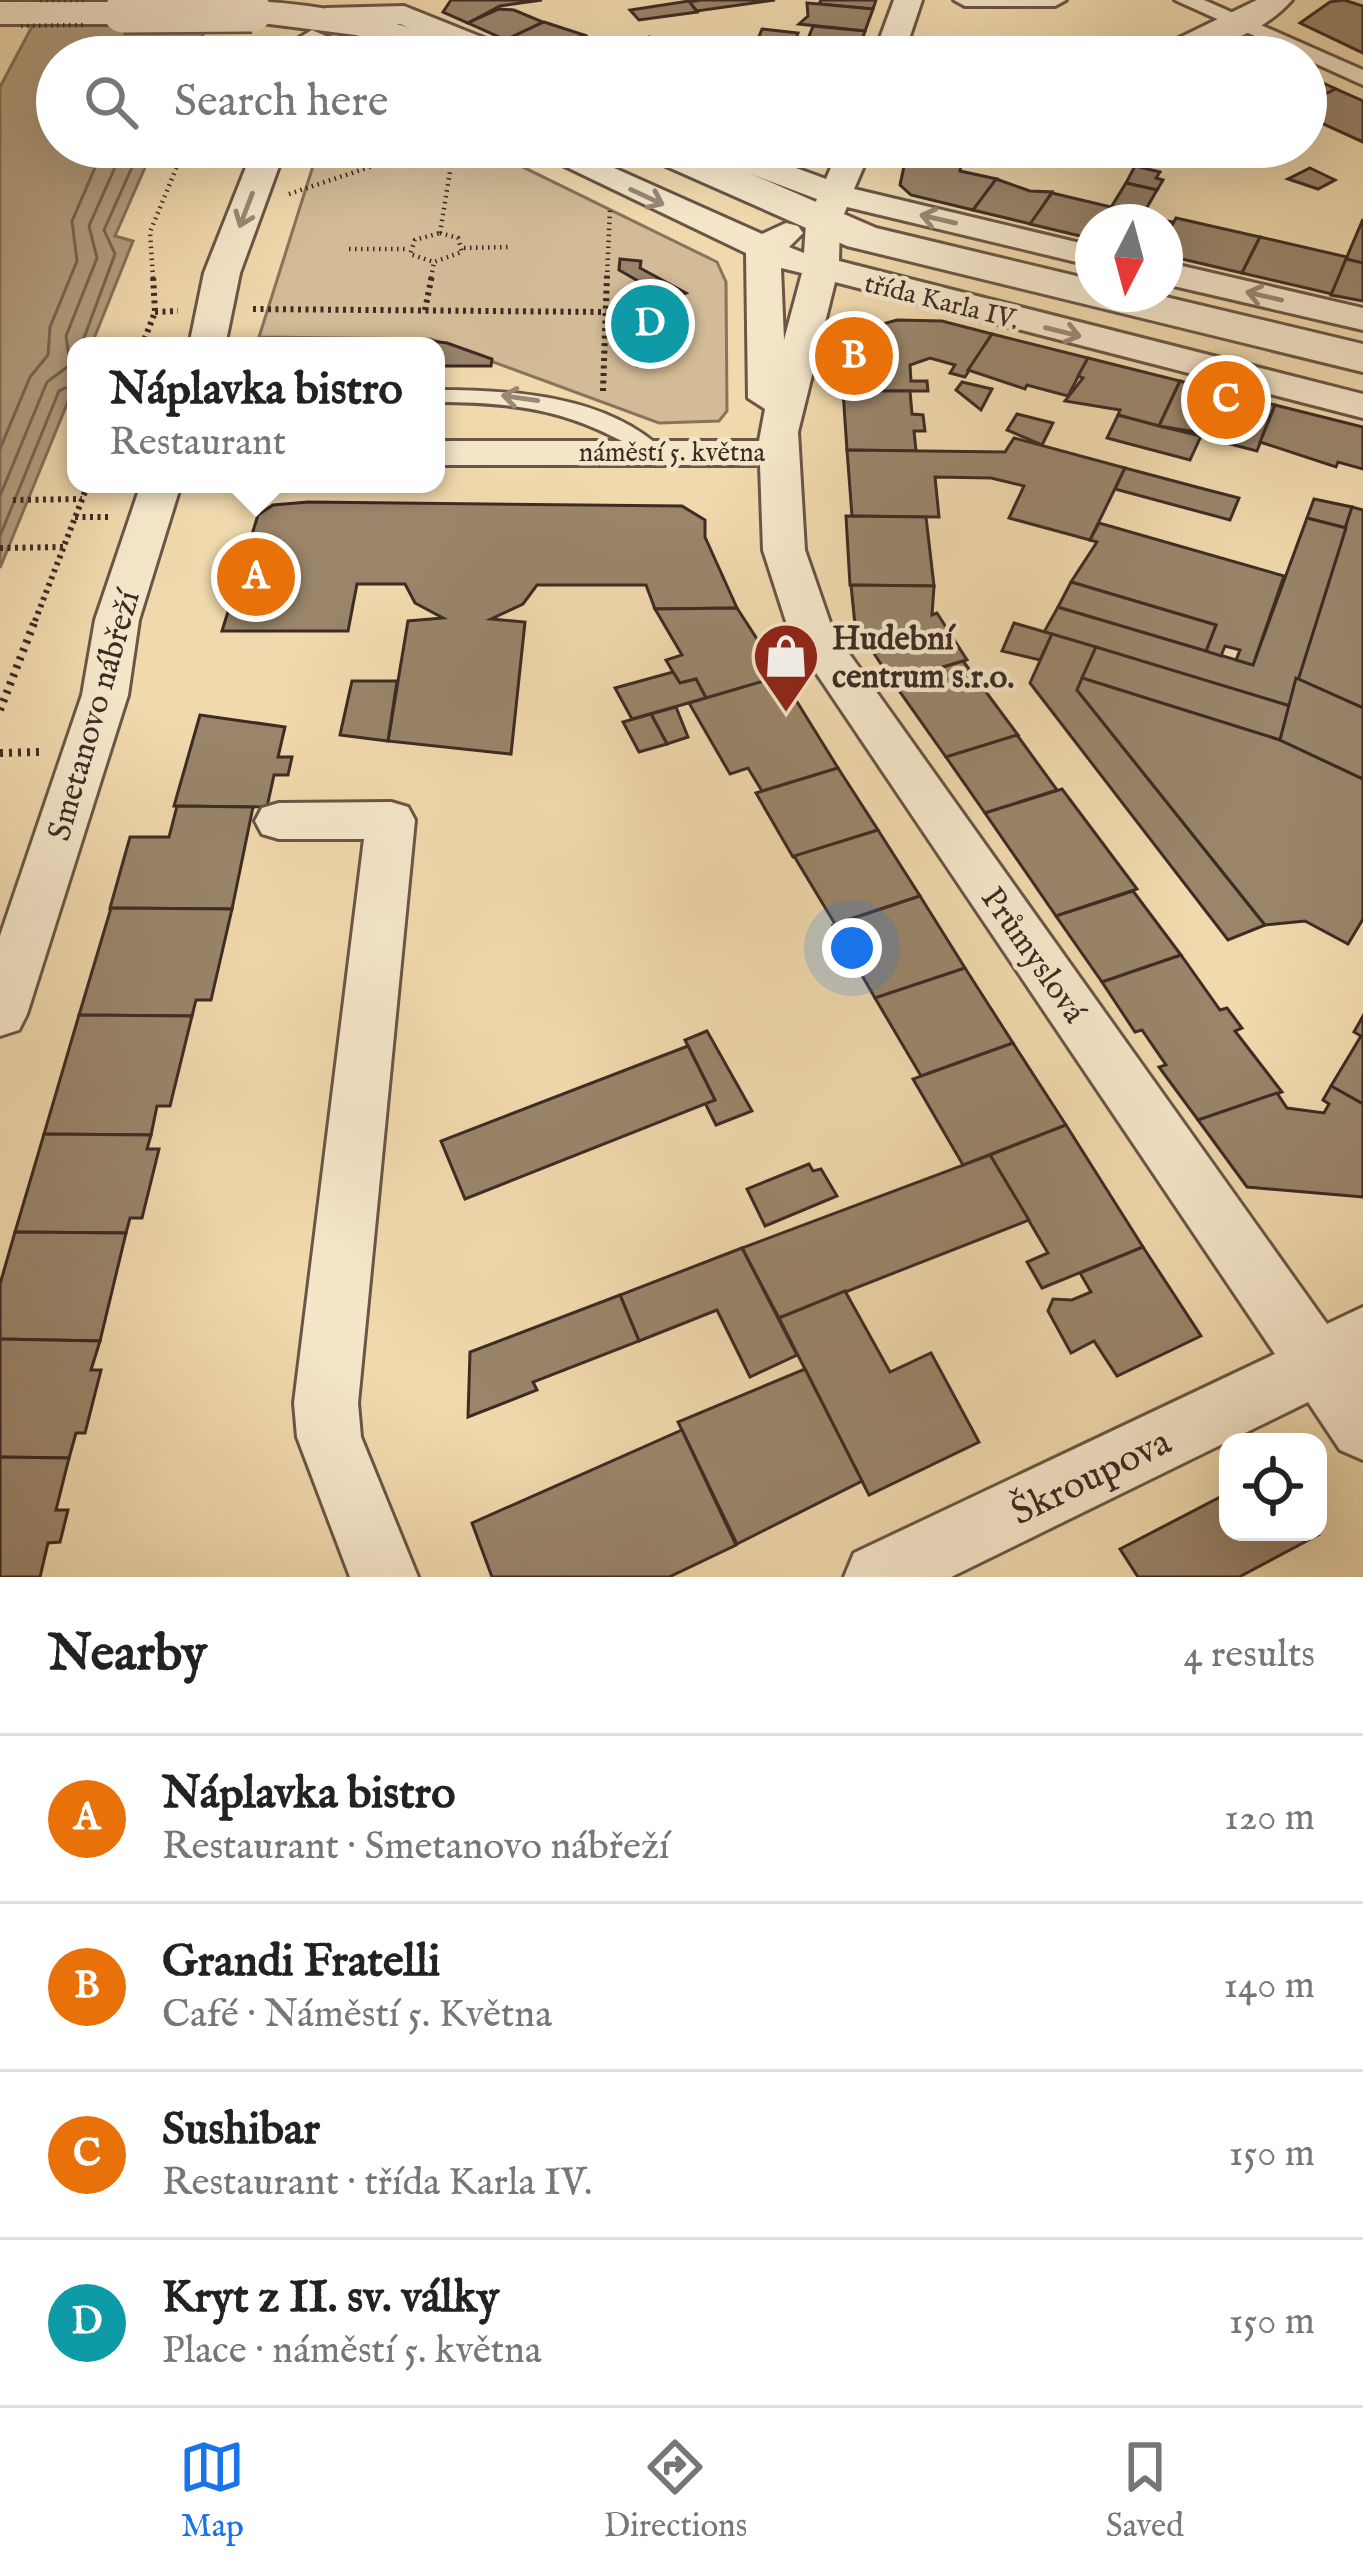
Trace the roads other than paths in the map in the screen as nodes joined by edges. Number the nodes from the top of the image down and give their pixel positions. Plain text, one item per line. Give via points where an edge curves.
1 (908, 0) edge
2 (965, 0) edge
3 (1055, 0) edge
4 (1186, 0) edge
5 (1278, 0) edge
6 (12, 13) edge
7 (1241, 23) junction
8 (319, 28) edge
9 (403, 36) edge
10 (455, 36) edge
11 (895, 36) edge
12 (1208, 36) edge
13 (1270, 36) edge
14 (1327, 62) edge
15 (1363, 78) edge
16 (262, 168) edge
17 (585, 168) edge
18 (710, 168) edge
19 (746, 168) edge
20 (845, 168) edge
21 (823, 211) junction
22 (1075, 253) edge
23 (791, 259) junction
24 (1183, 277) edge
25 (1075, 288) edge
26 (914, 295) junction
27 (1171, 312) edge
28 (1363, 320) edge
29 (210, 337) edge
30 (798, 341) junction
31 (1343, 353) edge
32 (1307, 392) junction
33 (445, 396) edge
34 (1363, 406) edge
35 (778, 442) junction
36 (655, 452) junction
37 (445, 453) edge
38 (158, 493) edge
39 (279, 821) dead end
40 (0, 1014) edge
41 (1342, 1350) edge
42 (1363, 1428) edge
43 (383, 1577) edge
44 (878, 1577) edge

1 - 11 street
2 - 3 street
4 - 7 street
5 - 7 street
6 - 8 street, bridge via 252,12
7 - 12 street
7 - 13 street
8 - 9 street
8 - 10 street via 404,15
14 - 15 street
16 -> 29 street via 222,273
17 -> 23 street
18 - 21 street
19 - 21 street
20 - 21 street
22 -> 21 street
21 - 23 street, náměstí 5. května
21 - 23 street
21 - 25 street, třída Karla IV.
23 - 26 street, třída Karla IV.
23 - 30 street, náměstí 5. května
23 - 35 street, náměstí 5. května via 767,401
28 -> 24 street
26 - 30 street via 830,312
26 -> 32 street, třída Karla IV.
27 - 31 street, třída Karla IV.
30 - 35 street, náměstí 5. května
31 - 32 street, třída Karla IV.
32 - 34 street, třída Karla IV.
36 -> 33 lane via 602,417 518,395
35 - 36 street, náměstí 5. května
35 - 41 street, Průmyslová via 784,550 812,634
36 - 37 street, náměstí 5. května
38 - 40 street, Smetanovo nábřeží via 117,620 105,695
39 - 43 street via 391,820 326,1403 329,1437
41 - 42 street, Průmyslová
41 - 44 street, Škroupova

